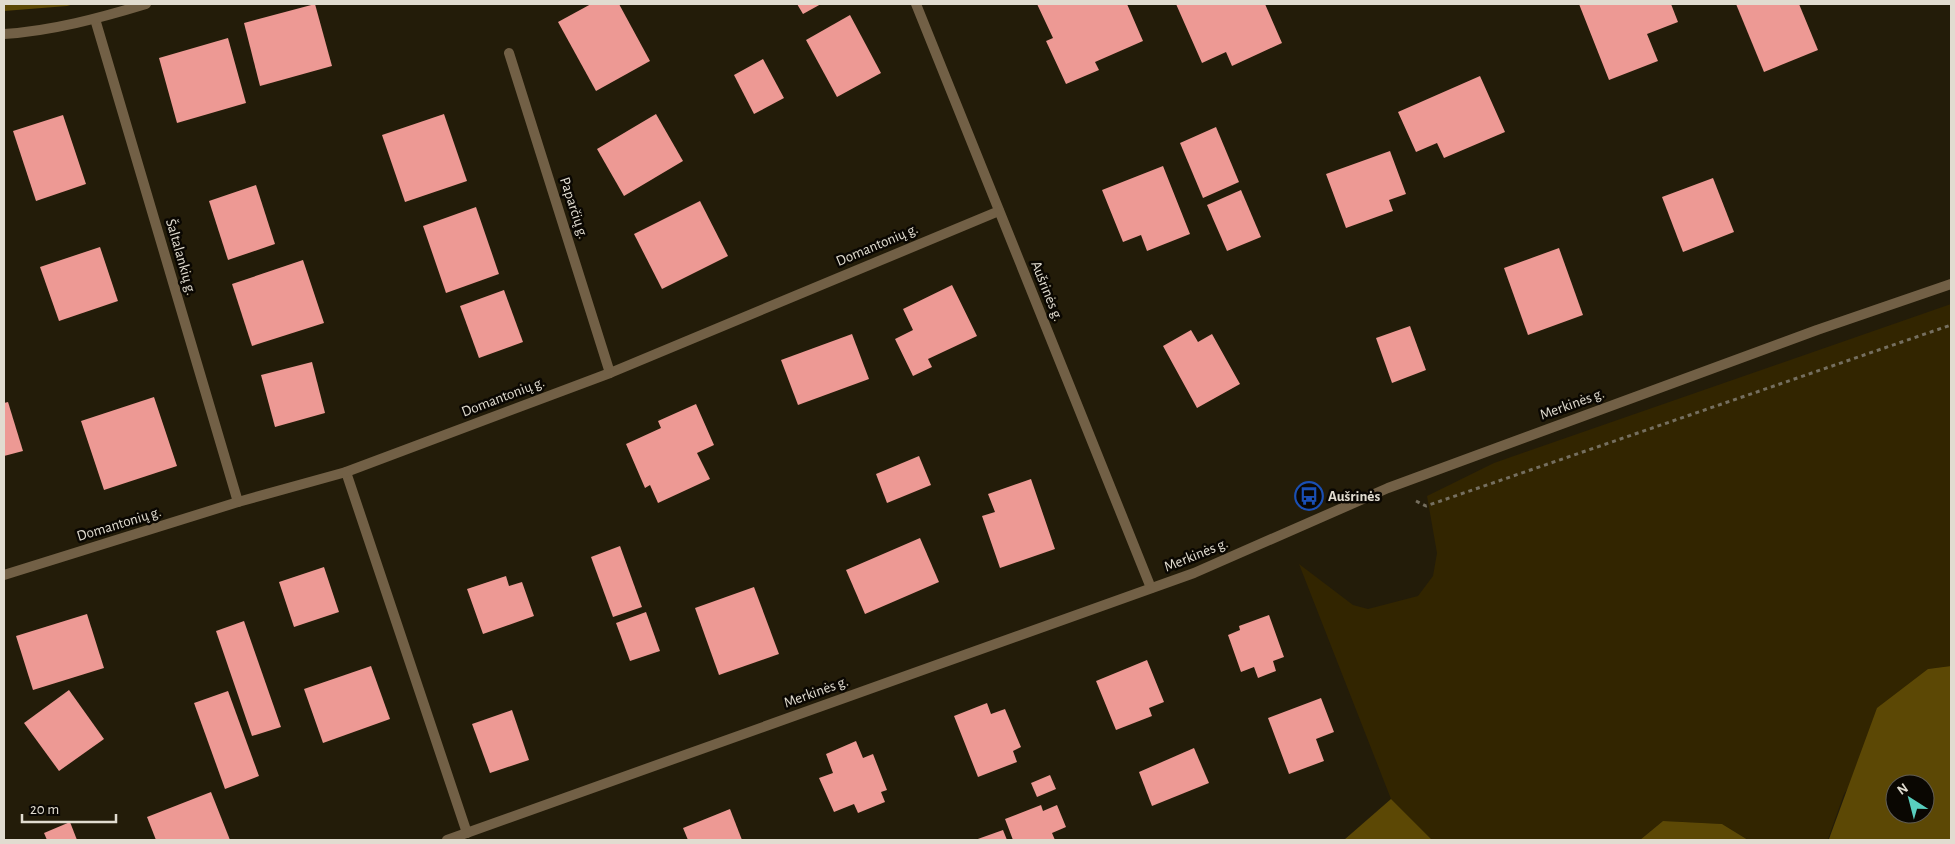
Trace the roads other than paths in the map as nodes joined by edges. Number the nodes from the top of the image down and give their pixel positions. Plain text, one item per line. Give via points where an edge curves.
1 (146, 4) edge
2 (916, 4) edge
3 (95, 19) junction
4 (4, 34) edge
5 (509, 53) dead end
6 (999, 211) junction
7 (1951, 284) edge
8 (610, 373) junction
9 (346, 472) junction
10 (238, 502) junction
11 (4, 575) edge
12 (1151, 588) junction
13 (467, 833) junction
14 (446, 840) edge

1 - 3 street
2 - 6 street, Aušrinės g.
3 - 4 street
3 - 10 street, Šaltalankių g.
5 - 8 street, Paparčių g.
6 - 8 street, Domantonių g.
6 - 12 street, Aušrinės g.
7 - 12 street, Merkinės g. via 1388,488 1194,573
8 - 9 street, Domantonių g.
9 - 10 street, Domantonių g.
9 - 13 street
10 - 11 street, Domantonių g.
12 - 13 street, Merkinės g.
13 - 14 street, Merkinės g.

